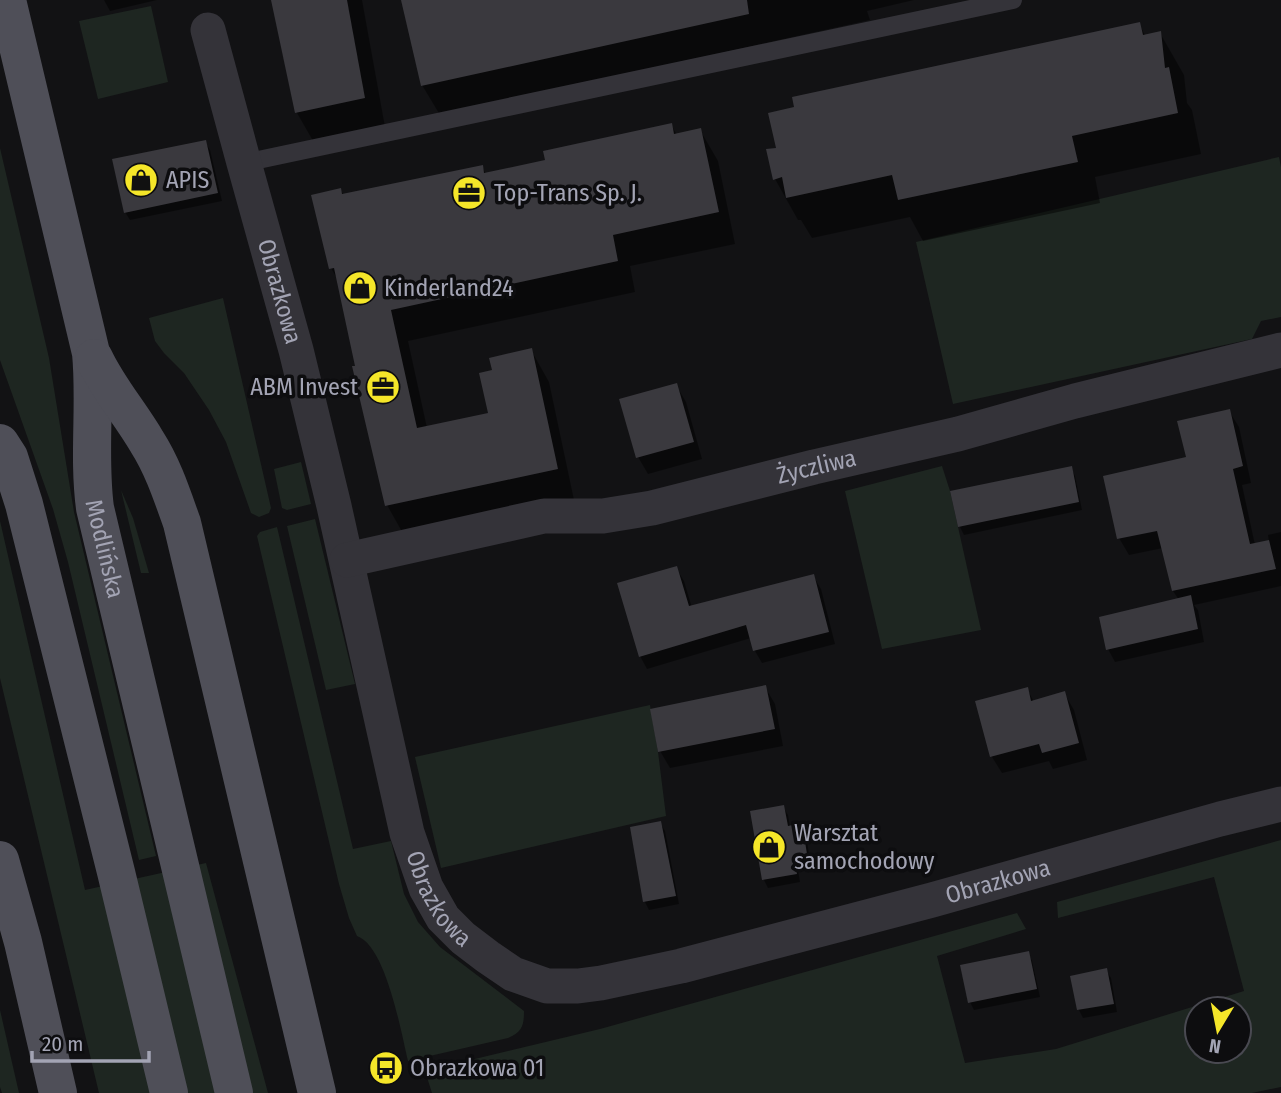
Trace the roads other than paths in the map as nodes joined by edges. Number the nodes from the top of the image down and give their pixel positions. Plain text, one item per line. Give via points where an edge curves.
1 (7, 0) edge
2 (1013, 0) edge
3 (208, 30) dead end
4 (244, 163) junction
5 (1281, 350) edge
6 (91, 352) junction
7 (0, 443) edge
8 (347, 560) junction
9 (1281, 804) edge
10 (0, 860) edge
11 (58, 1093) edge
12 (169, 1093) edge
13 (234, 1093) edge
14 (317, 1093) edge

1 - 6 main road, Modlińska
2 - 4 lane
3 - 4 street, Obrazkowa
4 - 8 street, Obrazkowa
5 - 8 street, Życzliwa via 652,508 603,516 544,516
6 - 13 main road, Modlińska via 94,508
6 - 14 main road via 160,464 182,523
7 - 12 main road via 24,504
8 - 9 street, Obrazkowa via 407,833 426,888 443,918 463,939 513,974 547,986 578,986 681,966
10 - 11 main road via 17,943

